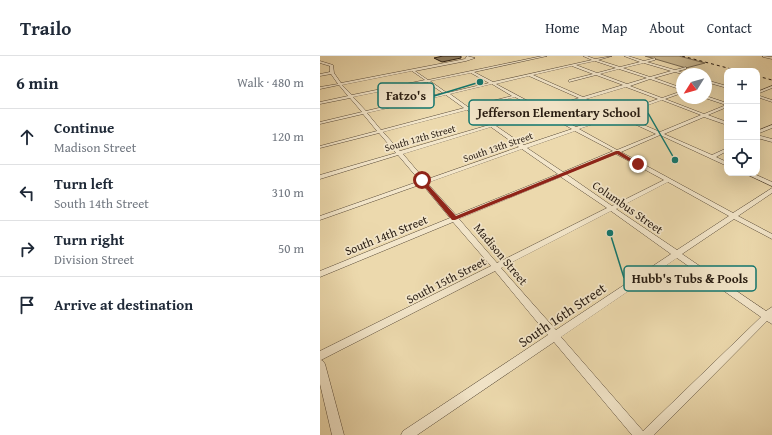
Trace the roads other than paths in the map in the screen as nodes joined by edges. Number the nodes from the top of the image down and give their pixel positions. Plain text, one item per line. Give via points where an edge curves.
1 (546, 56) edge
2 (584, 56) edge
3 (611, 56) edge
4 (625, 56) edge
5 (764, 56) edge
6 (772, 58) edge
7 (654, 59) dead end
8 (466, 60) dead end
9 (595, 60) junction
10 (320, 62) edge
11 (644, 62) junction
12 (572, 65) junction
13 (620, 68) junction
14 (326, 69) dead end
15 (332, 70) junction
16 (412, 70) junction
17 (675, 71) joint
18 (472, 72) junction
19 (320, 74) edge
20 (597, 74) junction
21 (530, 75) junction
22 (651, 79) junction
23 (717, 80) dead end
24 (428, 81) junction
25 (570, 81) dead end
26 (712, 82) edge
27 (712, 82) edge
28 (492, 83) junction
29 (340, 84) junction
30 (627, 86) junction
31 (724, 86) edge
32 (676, 87) edge
33 (772, 87) edge
34 (320, 88) edge
35 (760, 92) edge
36 (446, 93) junction
37 (676, 94) edge
38 (515, 96) junction
39 (351, 97) junction
40 (760, 97) edge
41 (583, 99) junction
42 (663, 99) junction
43 (712, 99) edge
44 (772, 101) edge
45 (320, 103) edge
46 (724, 104) edge
47 (724, 106) edge
48 (467, 108) junction
49 (543, 111) junction
50 (364, 112) junction
51 (618, 115) junction
52 (705, 115) junction
53 (320, 123) edge
54 (724, 123) edge
55 (493, 126) junction
56 (772, 126) edge
57 (577, 129) junction
58 (380, 131) junction
59 (760, 132) edge
60 (660, 134) junction
61 (760, 135) edge
62 (772, 141) edge
63 (320, 147) edge
64 (524, 148) junction
65 (724, 151) edge
66 (617, 152) junction
67 (399, 154) junction
68 (712, 157) junction
69 (724, 163) edge
70 (563, 174) junction
71 (754, 176) edge
72 (320, 177) edge
73 (668, 180) junction
74 (423, 182) junction
75 (772, 184) edge
76 (772, 190) edge
77 (612, 209) junction
78 (733, 216) junction
79 (320, 218) edge
80 (455, 218) junction
81 (772, 237) edge
82 (677, 254) junction
83 (497, 268) junction
84 (320, 274) edge
85 (770, 316) edge
86 (555, 335) junction
87 (320, 356) edge
88 (320, 364) edge
89 (338, 435) edge
90 (407, 435) edge
91 (639, 435) edge
92 (646, 435) edge

1 - 18 street
2 - 9 street
3 - 9 street
4 - 11 street
5 - 6 street
7 - 11 street
8 - 16 street
9 - 12 street
9 - 13 street
10 - 15 street via 330,64
11 - 13 street
11 - 17 street
12 - 20 street
12 - 21 street
13 - 20 street
13 - 22 street
14 - 15 street
15 - 19 street
15 - 29 street, Madison Street
16 - 24 street, Columbus Street
16 - 29 street
17 - 22 street, South 12th Street
18 - 24 street
18 - 28 street
20 - 25 street
20 - 30 street
21 - 28 street
21 - 41 street
22 - 30 street, South 12th Street
22 - 32 street
23 - 26 street
24 - 36 street, Columbus Street
24 - 39 street
27 - 31 street
28 - 36 street
28 - 38 street
29 - 34 street
29 - 39 street, Madison Street
30 - 41 street, South 12th Street
30 - 42 street
33 - 35 street
36 - 48 street, Columbus Street
36 - 50 street
37 - 42 street, South 13th Street
38 - 48 street
38 - 49 street
39 - 45 street
39 - 50 street, Madison Street
40 - 44 street
41 - 49 street, South 12th Street
41 - 51 street
42 - 51 street, South 13th Street
42 - 52 street
43 - 46 street
47 - 52 street, South 14th Street
48 - 55 street, Columbus Street
48 - 58 street
49 - 55 street, South 12th Street
49 - 57 street
50 - 53 street
50 - 58 street, Madison Street
51 - 57 street, South 13th Street
51 - 60 street
52 - 54 street
52 - 60 street, South 14th Street
55 - 64 street, Columbus Street
55 - 67 street, South 12th Street
56 - 59 street
57 - 64 street, South 13th Street
57 - 66 street
58 - 63 street
58 - 67 street, Madison Street
60 - 66 street, South 14th Street
60 - 68 street
61 - 62 street
64 - 70 street, Columbus Street
64 - 74 street, South 13th Street
65 - 68 street
66 - 70 street, South 14th Street
66 - 73 street
67 - 72 street, South 12th Street
67 - 74 street, Madison Street
68 - 69 street
70 - 77 street, Columbus Street
70 - 80 street, South 14th Street
71 - 75 street
73 - 77 street, South 15th Street
73 - 78 street
74 - 79 street, South 13th Street
74 - 80 street, Madison Street
76 - 78 street, South 16th Street
77 - 82 street, Columbus Street
77 - 83 street, South 15th Street
78 - 81 street
78 - 82 street, South 16th Street
80 - 83 street, Madison Street
80 - 84 street, South 14th Street
82 - 85 street, Columbus Street
82 - 86 street, South 16th Street
83 - 86 street, Madison Street
83 - 87 street, South 15th Street
85 - 92 street
86 - 90 street, South 16th Street
86 - 91 street, Madison Street
88 - 89 street

